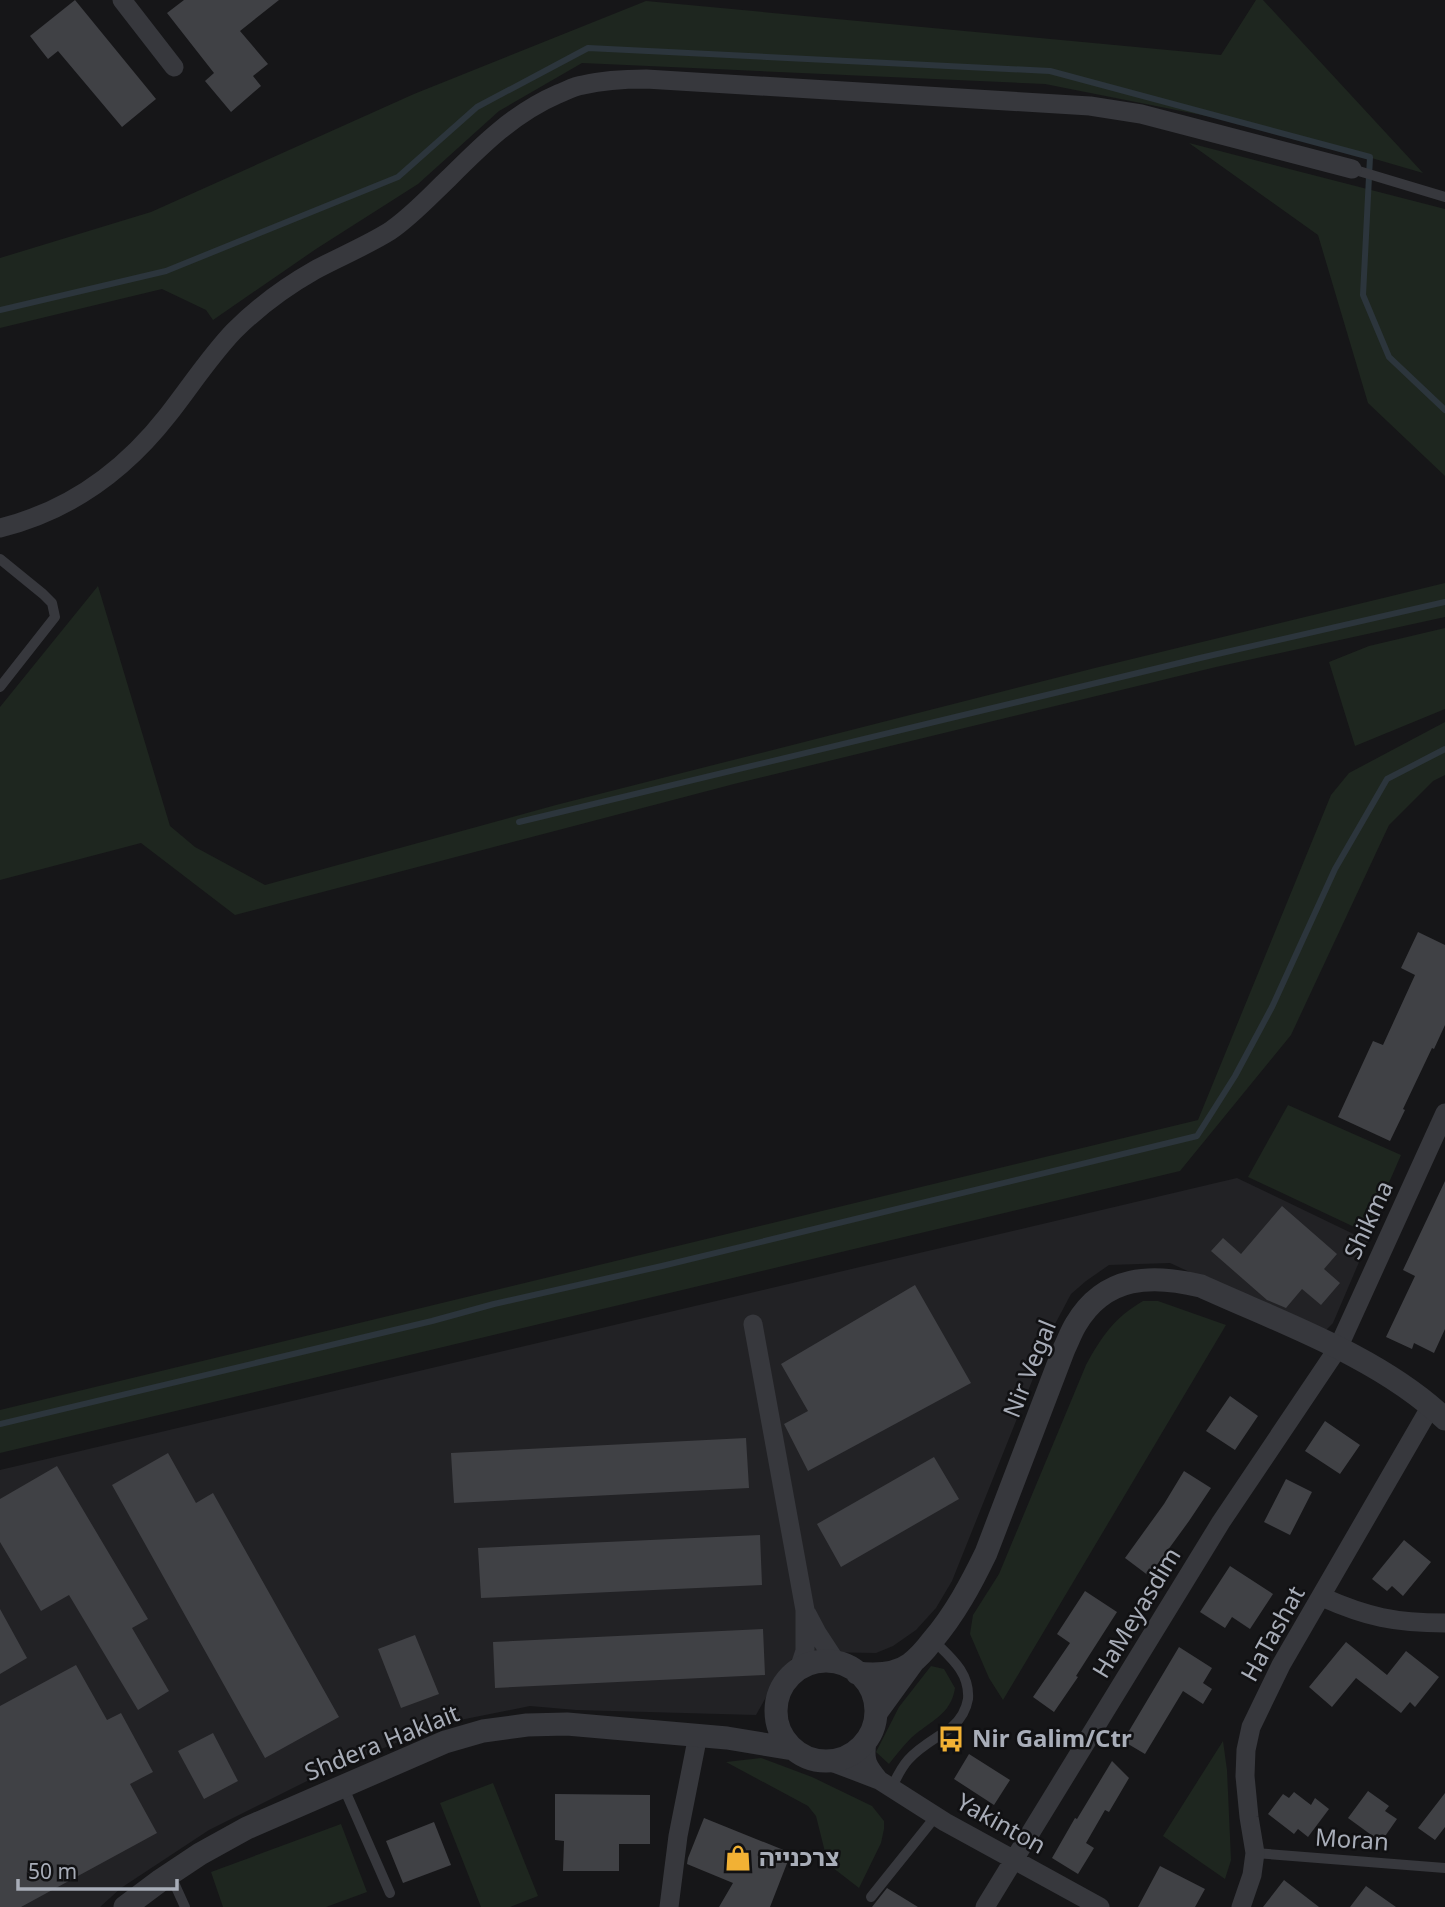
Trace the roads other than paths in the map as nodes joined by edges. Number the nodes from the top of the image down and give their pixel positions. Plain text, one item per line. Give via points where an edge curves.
1 (122, 0) edge
2 (174, 67) dead end
3 (1352, 169) joint
4 (1445, 197) edge
5 (0, 528) edge
6 (0, 559) edge
7 (0, 687) edge
8 (1445, 1113) edge
9 (753, 1324) dead end
10 (1338, 1348) junction
11 (1438, 1413) edge
12 (1322, 1597) junction
13 (805, 1610) junction
14 (1445, 1623) edge
15 (933, 1640) junction
16 (917, 1657) junction
17 (836, 1662) junction
18 (799, 1670) junction
19 (858, 1673) junction
20 (776, 1704) junction
21 (876, 1713) junction
22 (698, 1735) junction
23 (727, 1738) junction
24 (867, 1741) junction
25 (793, 1749) junction
26 (830, 1761) junction
27 (885, 1785) junction
28 (343, 1786) junction
29 (936, 1816) junction
30 (1255, 1853) junction
31 (1015, 1860) junction
32 (1445, 1868) edge
33 (170, 1874) junction
34 (390, 1893) dead end
35 (871, 1897) dead end
36 (125, 1907) edge
37 (185, 1907) edge
38 (669, 1907) edge
39 (985, 1907) edge
40 (1100, 1907) edge
41 (1241, 1907) edge

1 - 2 street
3 - 4 lane
3 - 5 street via 1141,114 1090,106 646,79 580,85 523,111 417,210 253,313 148,439 94,486 67,503
6 - 7 lane via 52,603 55,617
8 - 10 street, Shikma
9 - 13 street
10 - 11 street, Nir Vegal via 1407,1387
10 - 15 street, Nir Vegal via 1178,1280 1138,1280 1100,1297 1076,1324 1064,1349 974,1579
10 - 31 street, HaMeyasdim via 1222,1522
11 - 12 street, HaTashat
12 - 14 street via 1371,1616
12 - 30 street, HaTashat via 1251,1727 1245,1776
13 - 17 street
13 - 18 street via 805,1651
15 - 16 street, Nir Vegal
15 - 27 lane via 966,1678 967,1707 960,1719 909,1758
16 - 19 street, Nir Vegal via 898,1670
16 - 21 street, Nir Vegal
17 - 18 street
17 - 19 street
18 - 20 street via 781,1688
19 - 21 street via 872,1693
20 - 23 street, Shdera Haklait via 760,1725
20 - 25 street via 776,1721
21 - 24 street
22 - 23 street, Shdera Haklait
22 - 28 street, Shdera Haklait via 567,1724 483,1731 445,1742
22 - 38 street
23 - 25 street, Shdera Haklait
24 - 26 street via 855,1752
24 - 27 street via 867,1766
25 - 26 street via 807,1758
26 - 27 street, Yakinton
27 - 29 street, Yakinton
28 - 33 street, Shdera Haklait via 247,1828
28 - 34 lane
29 - 31 street, Yakinton
29 - 35 lane
30 - 32 lane, Moran
30 - 41 street, HaTashat
31 - 39 street, HaMeyasdim
31 - 40 street, Yakinton
33 - 36 street, Shdera Haklait
33 - 37 lane

